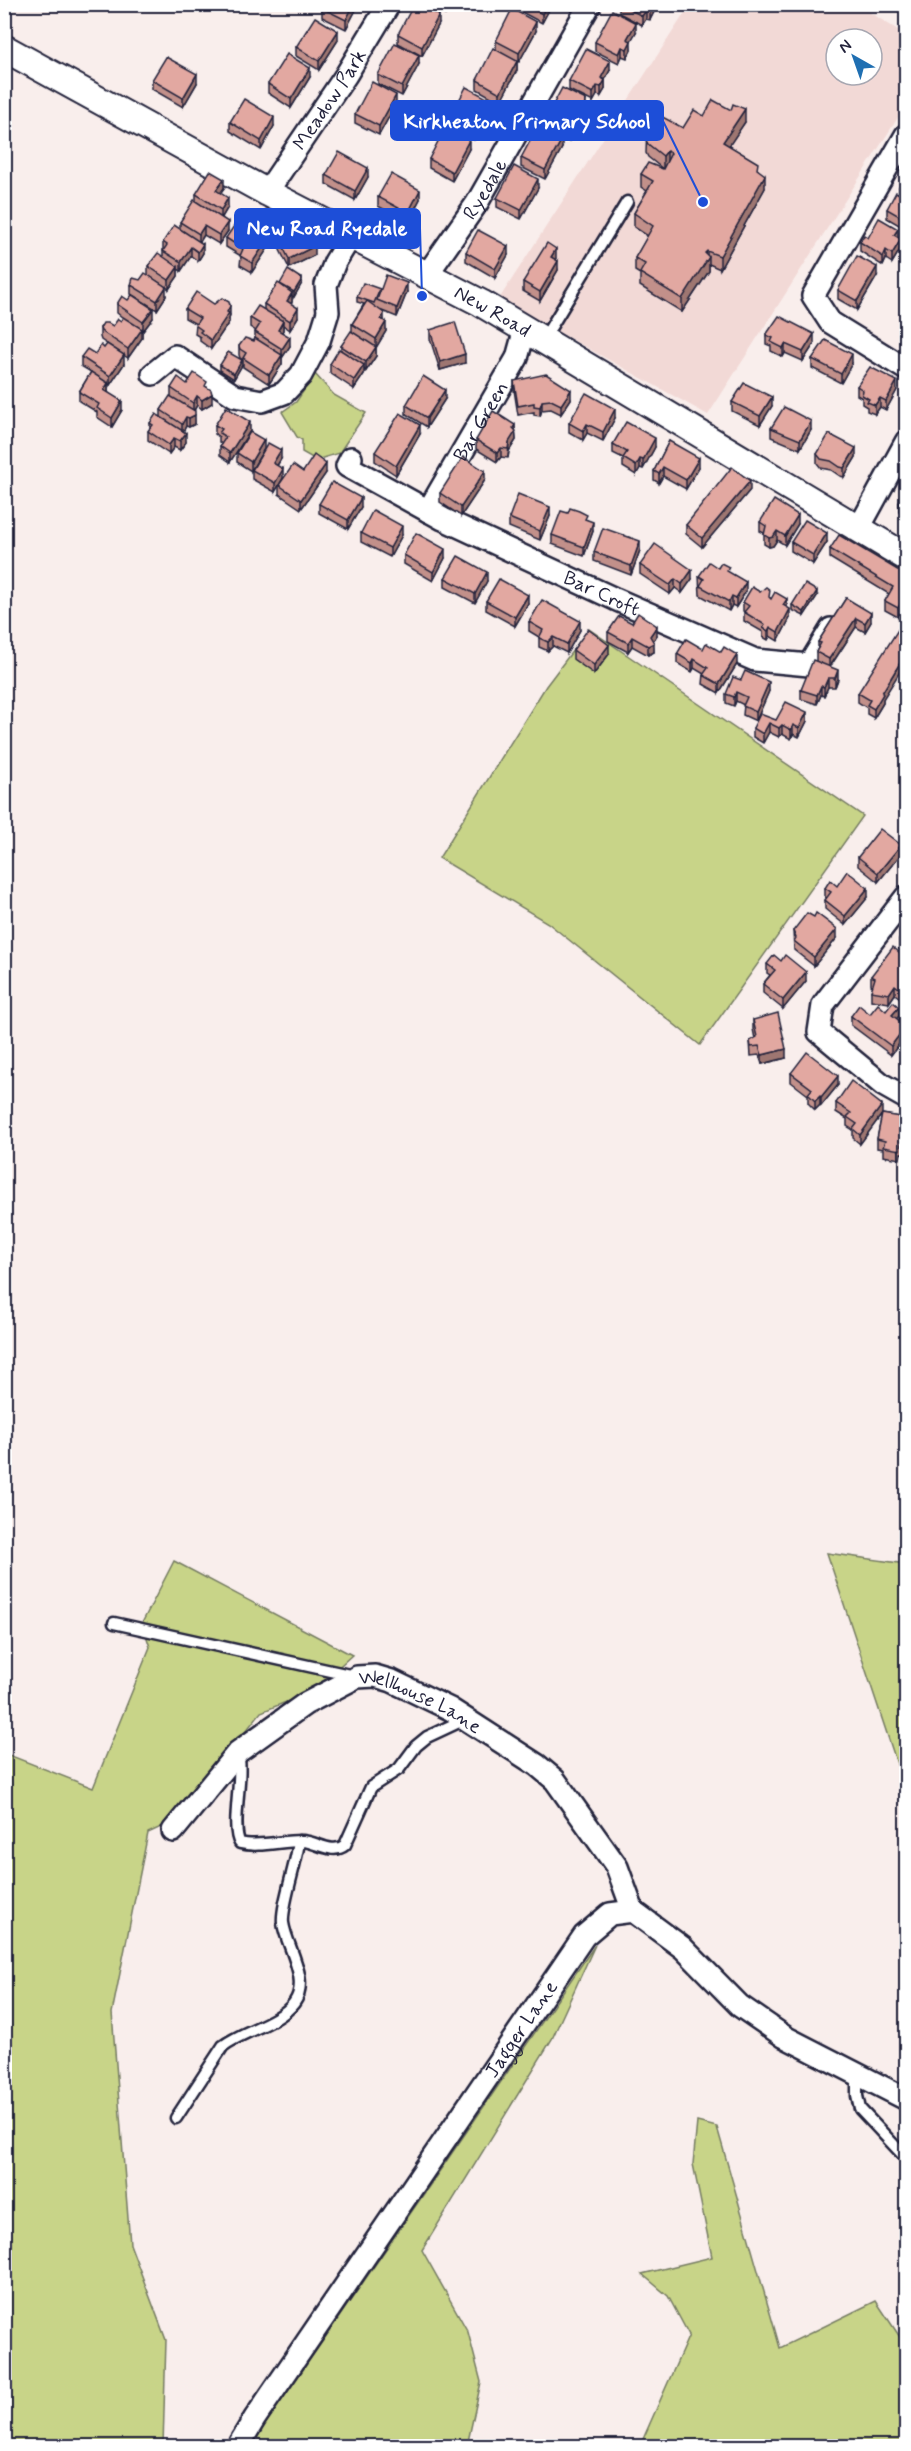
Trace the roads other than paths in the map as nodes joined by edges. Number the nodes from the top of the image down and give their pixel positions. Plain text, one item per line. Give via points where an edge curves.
1 (389, 4) edge
2 (590, 4) edge
3 (4, 48) edge
4 (906, 135) edge
5 (268, 193) junction
6 (627, 202) dead end
7 (351, 236) junction
8 (426, 276) junction
9 (534, 335) junction
10 (906, 369) edge
11 (153, 374) dead end
12 (906, 442) edge
13 (351, 458) dead end
14 (428, 511) junction
15 (859, 528) junction
16 (906, 557) edge
17 (842, 612) edge
18 (906, 897) edge
19 (906, 1098) edge
20 (114, 1623) dead end
21 (357, 1677) junction
22 (463, 1717) junction
23 (238, 1752) junction
24 (173, 1831) dead end
25 (299, 1841) junction
26 (633, 1911) junction
27 (857, 2075) junction
28 (906, 2100) edge
29 (176, 2118) dead end
30 (906, 2158) edge
31 (238, 2446) edge

1 - 5 street, Meadow Park
2 - 8 street, Ryedale via 477,203
3 - 5 street, New Road
4 - 10 street via 813,296 830,322
5 - 7 street, New Road
6 - 9 lane
7 - 8 street, New Road
7 - 11 street via 326,285 328,312 319,341 302,375 284,393 262,401 235,396 173,350
8 - 9 street, New Road
9 - 14 street, Bar Green
9 - 15 street, New Road
12 - 15 street
13 - 14 street, Bar Croft via 347,466
14 - 17 street, Bar Croft via 755,660 809,664
15 - 16 street, New Road
18 - 19 street via 823,1005 819,1032 883,1085
20 - 21 lane
21 - 22 street, Wellhouse Lane via 375,1676 392,1681
21 - 23 street, Wellhouse Lane via 305,1704
22 - 25 lane via 427,1737 399,1769 371,1787 342,1848
22 - 26 street, Wellhouse Lane via 555,1780 616,1867
23 - 24 street, Wellhouse Lane
23 - 25 lane via 238,1840 244,1844
25 - 29 lane via 282,1921 299,1978 298,1997 284,2012 223,2046
26 - 27 street via 683,1947 740,2006 785,2037
26 - 31 street, Jagger Lane via 610,1914 584,1936
27 - 28 street
27 - 30 lane via 860,2109

